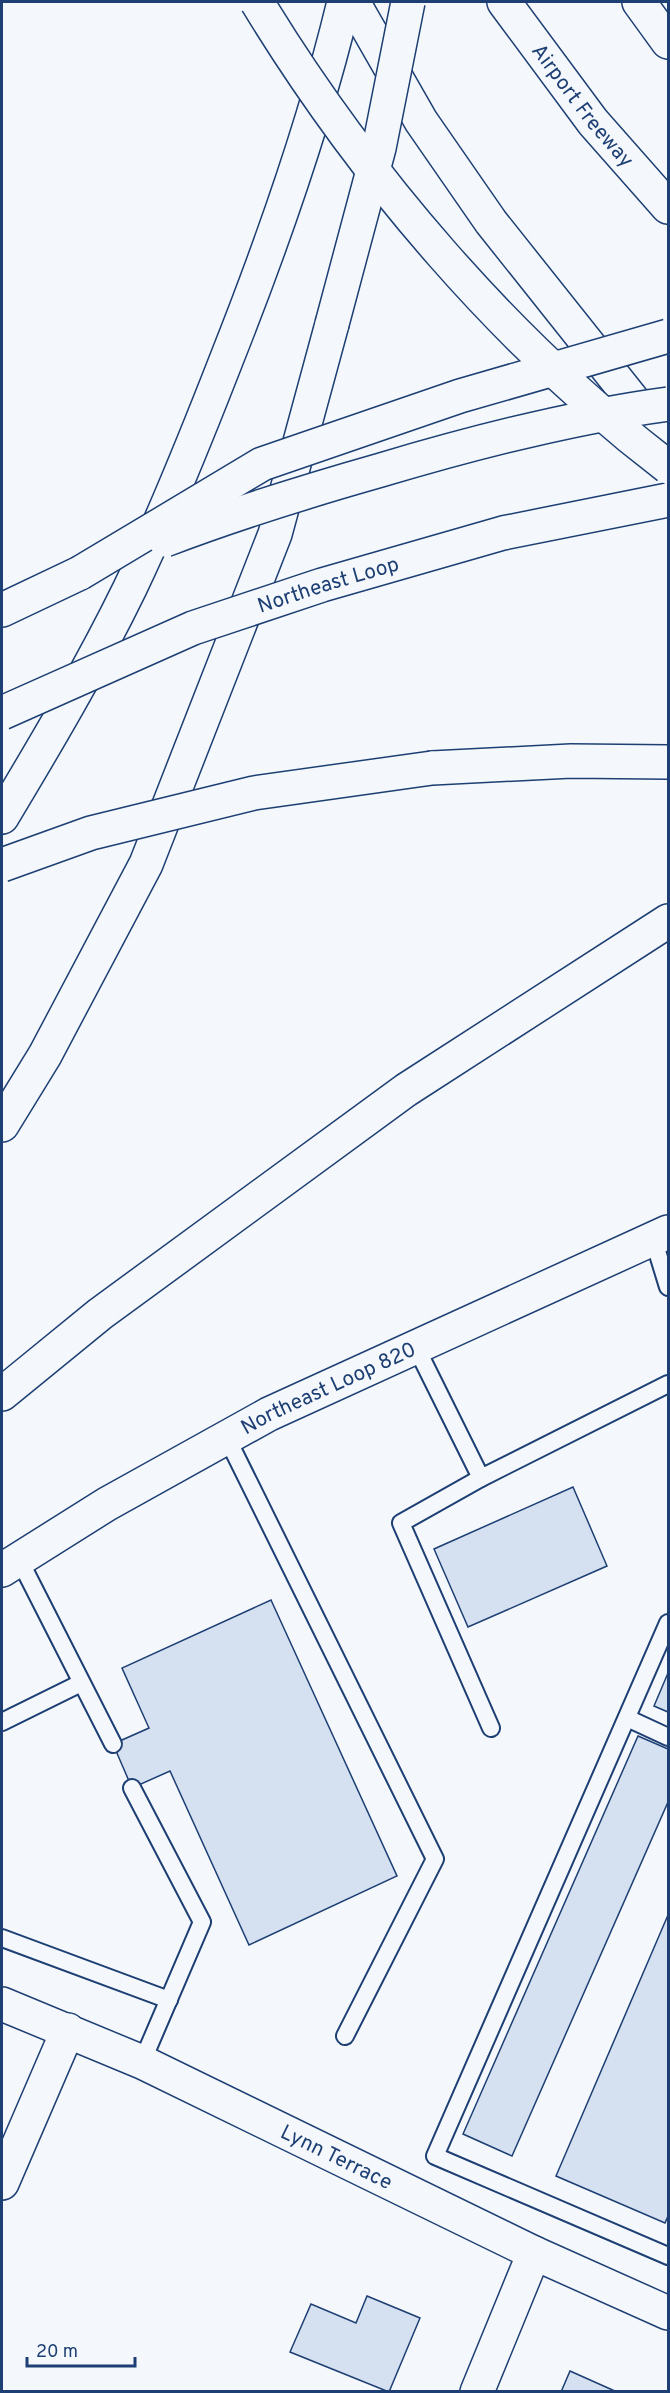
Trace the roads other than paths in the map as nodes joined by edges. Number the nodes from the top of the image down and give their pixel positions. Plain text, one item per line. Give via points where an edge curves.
1 (257, 2) edge
2 (344, 2) edge
3 (353, 2) edge
4 (408, 2) edge
5 (504, 2) edge
6 (639, 2) edge
7 (669, 42) edge
8 (669, 207) edge
9 (669, 336) edge
10 (669, 404) edge
11 (669, 435) edge
12 (669, 467) edge
13 (669, 500) edge
14 (80, 573) junction
15 (2, 610) edge
16 (2, 713) edge
17 (669, 762) edge
18 (2, 817) edge
19 (2, 865) edge
20 (669, 921) edge
21 (2, 1125) edge
22 (661, 1235) edge
23 (669, 1287) edge
24 (416, 1347) junction
25 (669, 1384) edge
26 (2, 1394) edge
27 (227, 1438) junction
28 (480, 1478) junction
29 (10, 1565) edge
30 (669, 1623) edge
31 (81, 1683) junction
32 (627, 1718) junction
33 (2, 1722) edge
34 (491, 1728) dead end
35 (669, 1737) edge
36 (113, 1744) dead end
37 (132, 1788) dead end
38 (2, 1938) edge
39 (169, 2001) junction
40 (2, 2004) edge
41 (68, 2030) junction
42 (345, 2036) dead end
43 (142, 2062) junction
44 (11, 2133) edge
45 (2, 2183) edge
46 (534, 2253) junction
47 (669, 2256) edge
48 (669, 2313) edge
49 (477, 2391) edge

1 - 12 main road, bridge via 330,113 416,223 517,334 624,433
2 - 18 main road via 329,66 264,266 208,406 130,588 43,750
3 - 11 main road via 421,121 490,222 634,403
4 - 21 main road, bridge via 379,148 275,534 146,864 45,1055
5 - 8 main road, Airport Freeway via 592,122
6 - 7 main road
9 - 14 main road, bridge via 460,396 262,464
10 - 14 main road, bridge via 467,445 245,509
13 - 16 main road, Northeast Loop, bridge via 503,533 321,585 193,628
14 - 15 main road
17 - 19 main road, bridge via 571,761 432,768 254,793 91,833
20 - 26 main road via 406,1090 100,1314
22 - 23 lane
22 - 24 main road, Northeast Loop 820
24 - 27 main road, Northeast Loop 820 via 269,1413
24 - 28 lane
25 - 28 lane
27 - 29 main road, Northeast Loop 820 via 107,1504
27 - 42 lane via 435,1859
28 - 34 lane via 401,1522
29 - 31 lane
30 - 32 lane
31 - 33 lane
31 - 36 lane
32 - 35 lane
32 - 47 lane via 435,2156
37 - 39 lane via 202,1922
38 - 39 lane
39 - 43 lane
40 - 41 main road, Lynn Terrace
41 - 43 main road, Lynn Terrace
41 - 44 main road
43 - 46 main road, Lynn Terrace
44 - 45 main road
46 - 48 main road, Lynn Terrace
46 - 49 main road

